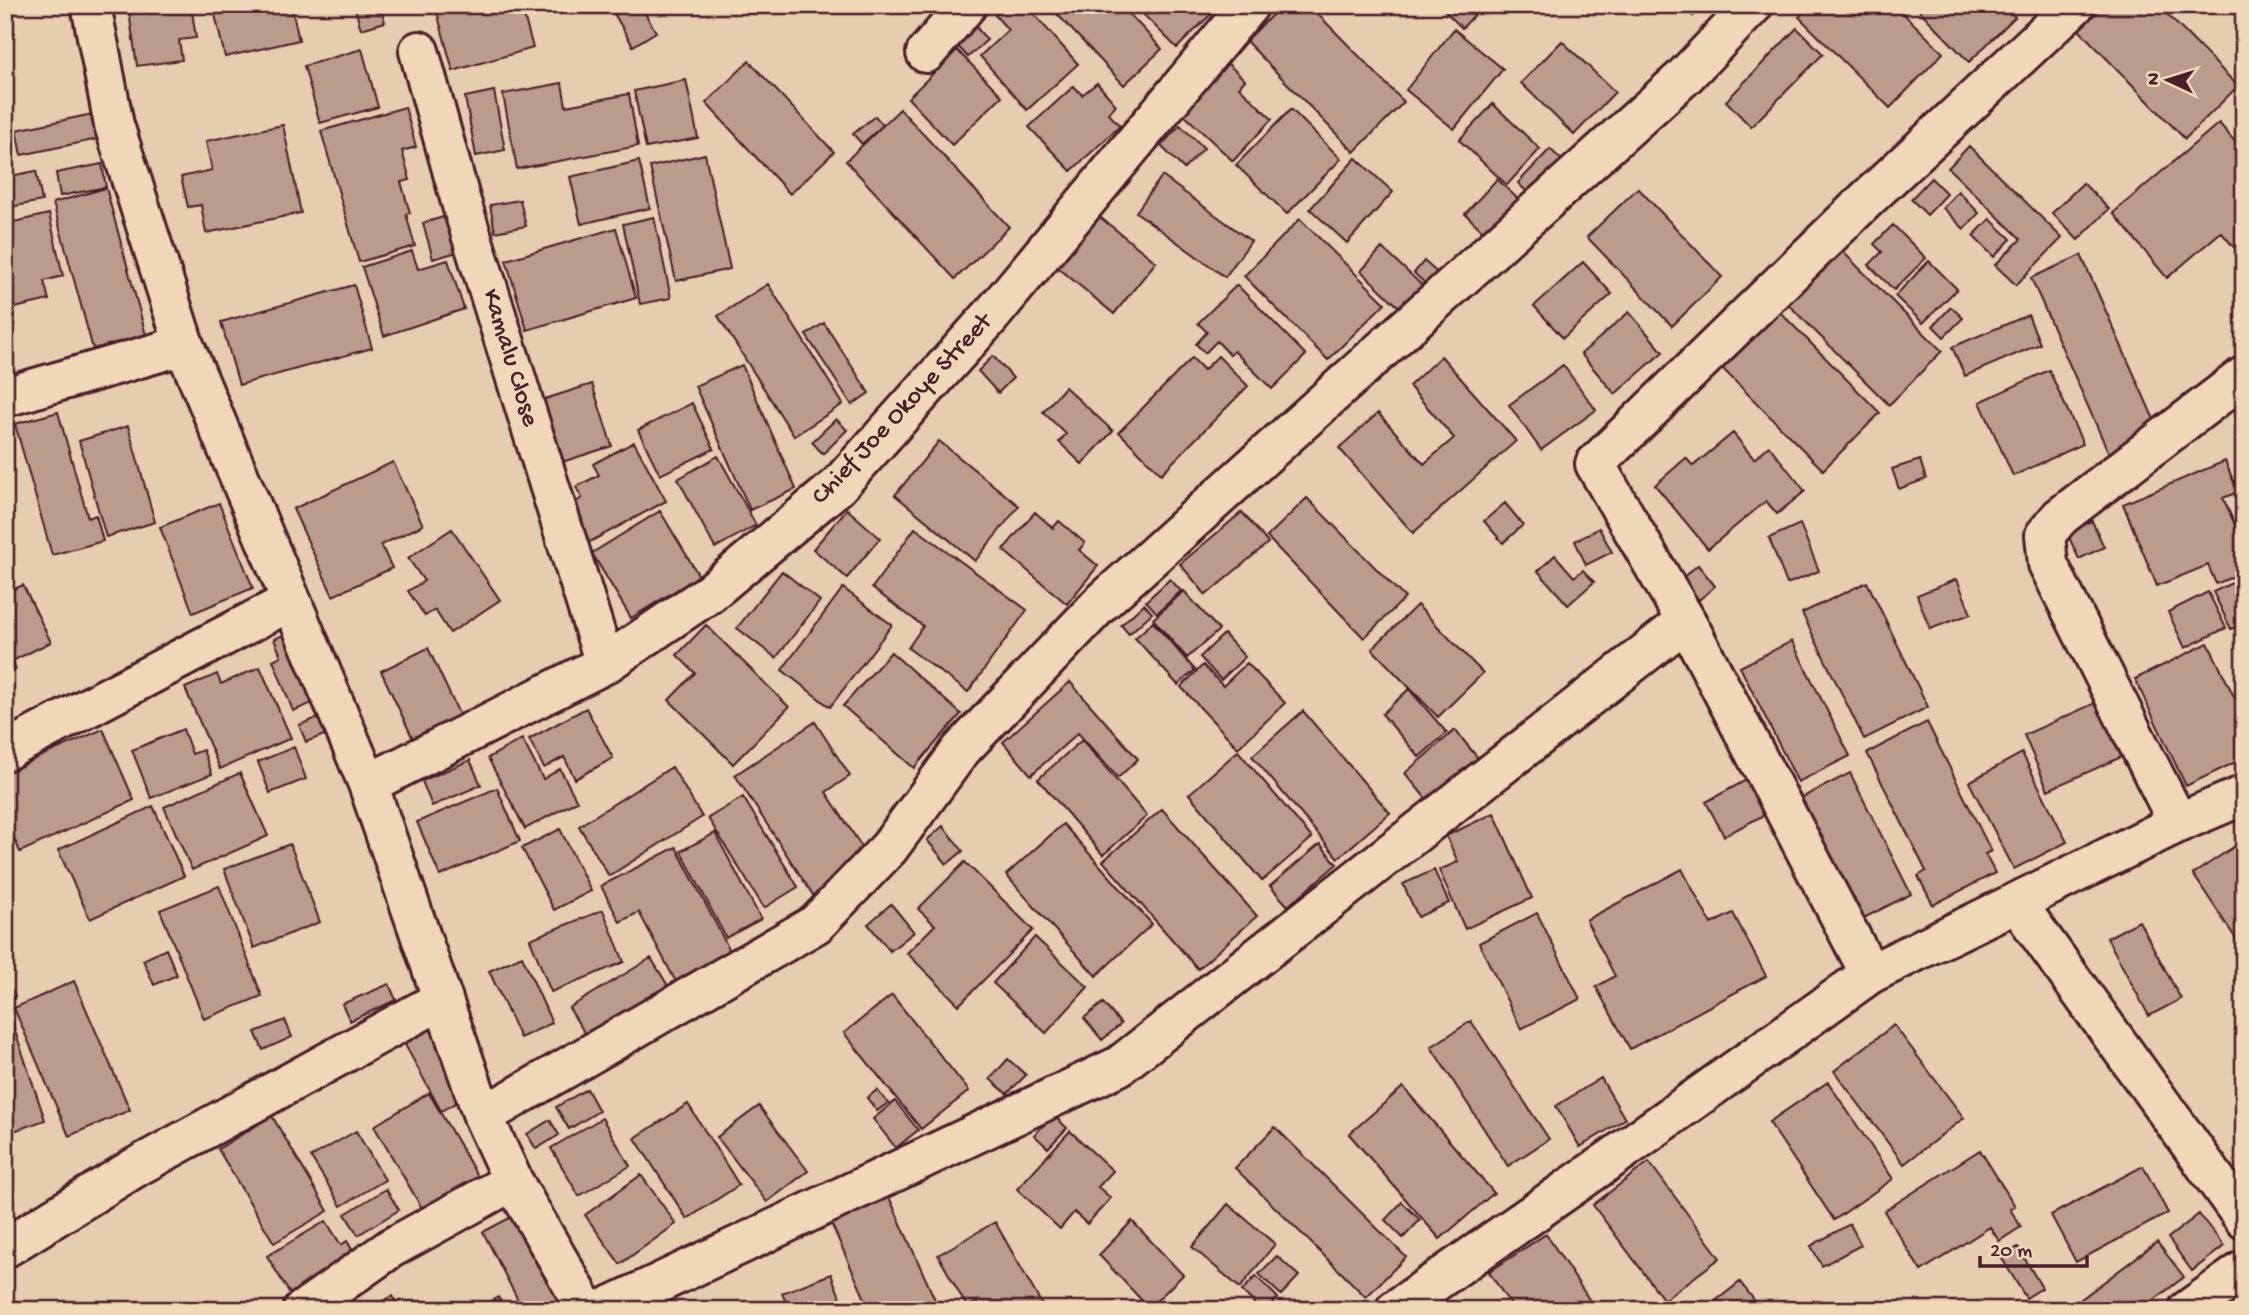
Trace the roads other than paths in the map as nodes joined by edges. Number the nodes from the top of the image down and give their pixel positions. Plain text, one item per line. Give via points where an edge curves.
1 (91, 5) edge
2 (967, 5) edge
3 (1249, 5) edge
4 (1753, 5) edge
5 (2075, 5) edge
6 (419, 51) dead end
7 (926, 53) dead end
8 (184, 345) junction
9 (2244, 376) edge
10 (5, 397) edge
11 (291, 601) junction
12 (1686, 621) junction
13 (605, 664) junction
14 (5, 751) edge
15 (368, 784) junction
16 (2244, 794) edge
17 (2178, 823) junction
18 (2016, 902) junction
19 (1870, 974) junction
20 (443, 999) junction
21 (484, 1116) junction
22 (513, 1181) junction
23 (2244, 1219) edge
24 (5, 1248) edge
25 (2244, 1270) edge
26 (303, 1310) edge
27 (587, 1310) edge
28 (602, 1310) edge
29 (1395, 1310) edge
30 (2189, 1310) edge

1 - 8 street via 114,125
2 - 7 street
3 - 13 street, Chief Joe Okoye Street via 990,317 838,486 710,593
4 - 21 street via 1684,77 1100,604 961,750 890,848 816,924
5 - 12 street via 1867,199 1595,464
6 - 13 street, Kamalu Close via 465,215
8 - 10 street
8 - 11 street
9 - 17 street via 2060,517 2045,534 2048,564
11 - 14 street
11 - 15 street
12 - 19 street
12 - 28 street via 1119,1066
13 - 15 street, Chief Joe Okoye Street
15 - 20 street
16 - 17 street
17 - 18 street
18 - 19 street
18 - 23 street
19 - 29 street
20 - 21 street
20 - 24 street via 136,1167
21 - 22 street
22 - 26 street via 391,1248
22 - 27 street
25 - 30 street

